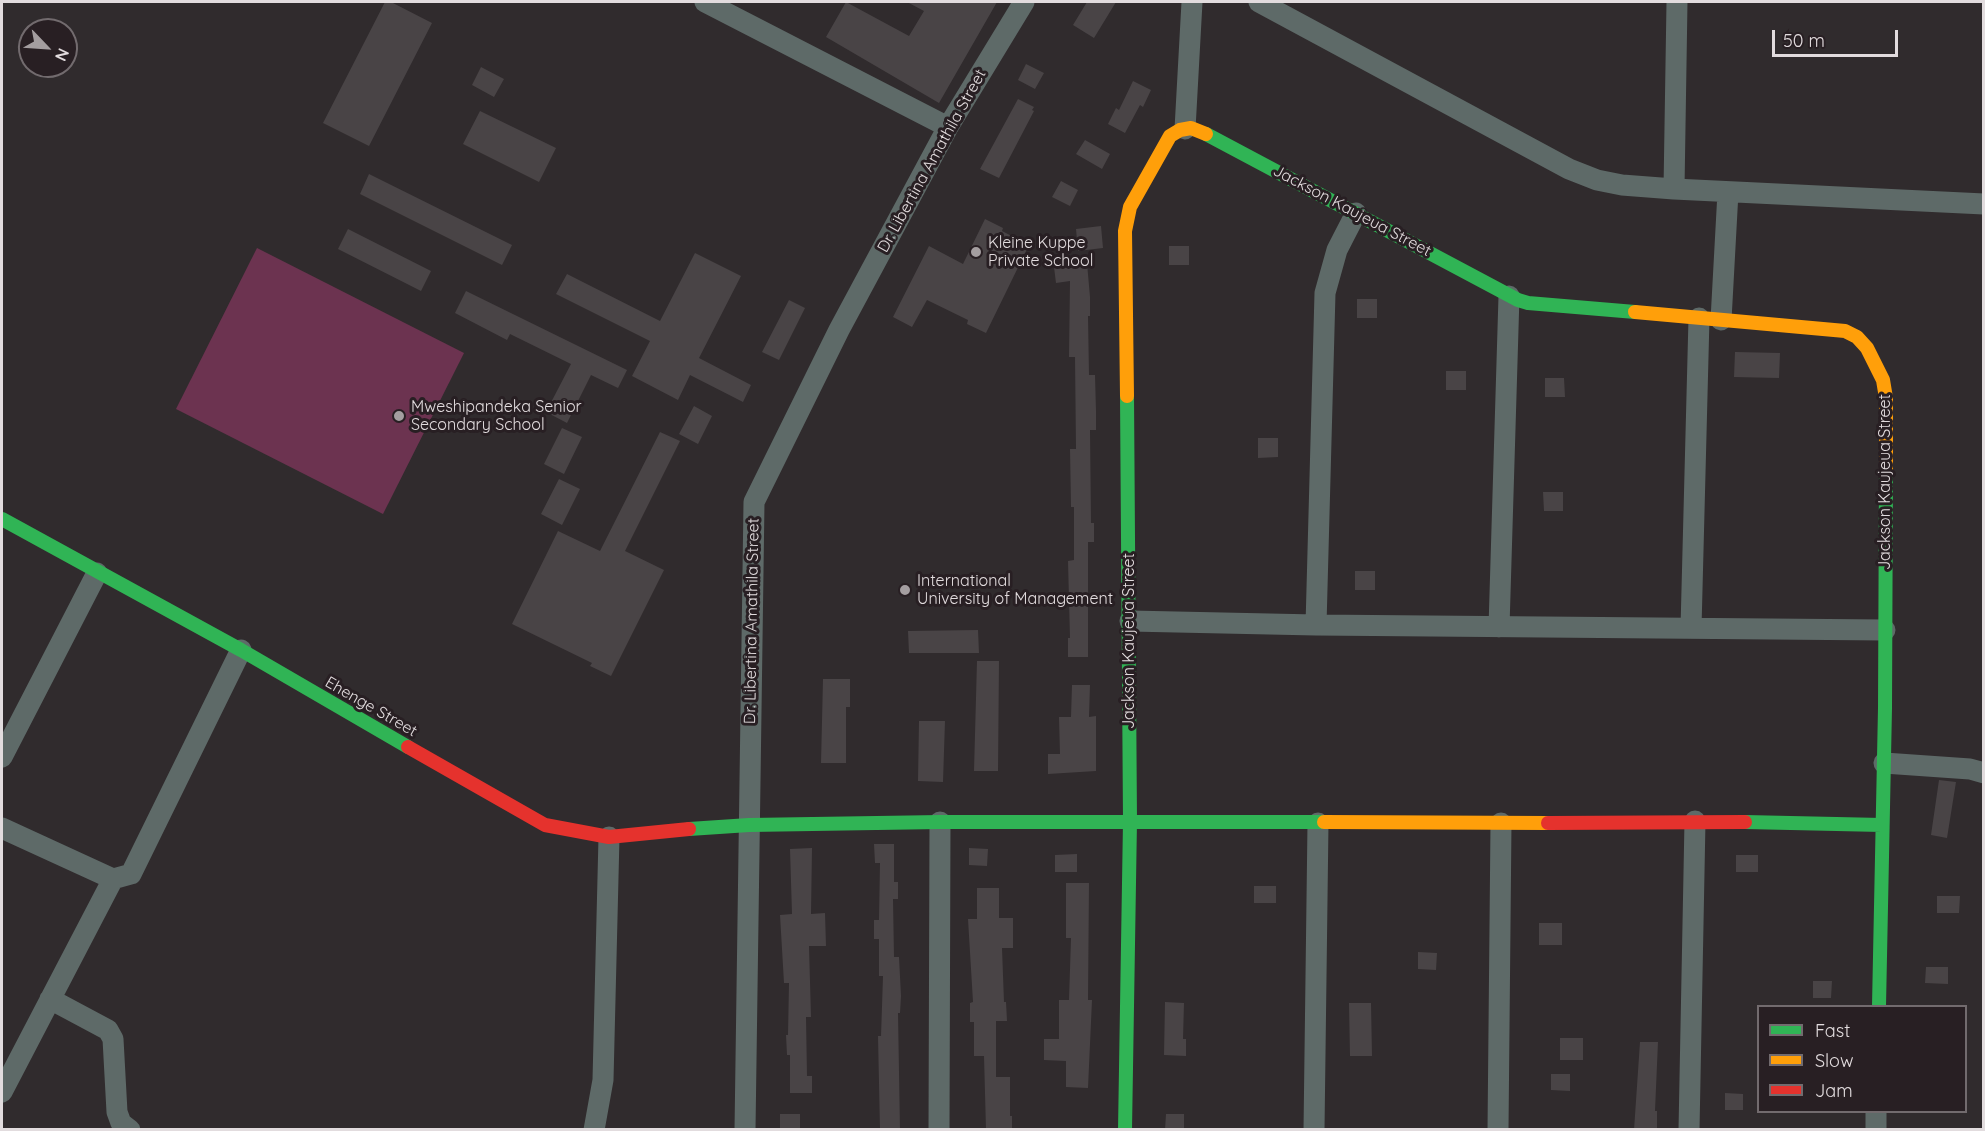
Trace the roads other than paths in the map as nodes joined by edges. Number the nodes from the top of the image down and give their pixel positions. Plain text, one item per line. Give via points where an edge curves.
1 (705, 2) edge
2 (1024, 2) edge
3 (1192, 2) edge
4 (1259, 2) edge
5 (1677, 2) edge
6 (948, 127) junction
7 (1185, 129) junction
8 (1674, 189) junction
9 (1728, 192) junction
10 (1983, 204) edge
11 (1356, 213) junction
12 (1509, 296) junction
13 (1699, 318) junction
14 (1721, 320) junction
15 (2, 519) edge
16 (97, 573) junction
17 (1130, 621) junction
18 (1316, 625) junction
19 (1498, 627) junction
20 (1691, 628) junction
21 (1885, 630) junction
22 (241, 650) junction
23 (3, 752) edge
24 (1884, 763) junction
25 (1983, 773) edge
26 (1130, 821) junction
27 (1695, 821) junction
28 (940, 822) junction
29 (1317, 822) junction
30 (1501, 823) junction
31 (748, 825) junction
32 (1882, 825) junction
33 (2, 828) edge
34 (609, 837) junction
35 (113, 879) junction
36 (50, 999) junction
37 (1879, 1005) edge
38 (2, 1092) edge
39 (1876, 1113) edge
40 (130, 1130) edge
41 (594, 1130) edge
42 (745, 1130) edge
43 (939, 1130) edge
44 (1125, 1130) edge
45 (1314, 1130) edge
46 (1498, 1130) edge
47 (1689, 1130) edge
48 (1876, 1130) edge

1 - 6 street
2 - 6 street, Dr. Libertina Amathila Street
3 - 7 street
4 - 8 street via 1569,170 1622,185
5 - 8 street
6 - 31 street, Dr. Libertina Amathila Street via 839,330 754,502
7 - 11 street, Jackson Kaujeua Street via 1201,130
7 - 17 street, Jackson Kaujeua Street via 1170,136 1163,146 1130,207 1125,231
8 - 9 street
9 - 10 street
9 - 14 street
11 - 12 street, Jackson Kaujeua Street
11 - 18 street via 1337,250 1326,294
12 - 13 street, Jackson Kaujeua Street via 1527,303
12 - 19 street
13 - 14 street, Jackson Kaujeua Street
13 - 20 street
14 - 21 street, Jackson Kaujeua Street via 1845,331 1857,337 1877,364 1886,398
15 - 16 street, Ehenge Street
16 - 22 street, Ehenge Street
16 - 23 street
17 - 18 street
17 - 26 street, Jackson Kaujeua Street
18 - 19 street
19 - 20 street
20 - 21 street
21 - 24 street, Jackson Kaujeua Street
22 - 34 street, Ehenge Street via 545,825
22 - 35 street via 131,874
24 - 25 street
24 - 32 street, Jackson Kaujeua Street
26 - 28 street, Ehenge Street
26 - 29 street, Ehenge Street
26 - 44 street, Jackson Kaujeua Street
27 - 30 street, Ehenge Street
27 - 32 street, Ehenge Street
27 - 47 street
28 - 31 street, Ehenge Street
28 - 43 street
29 - 30 street, Ehenge Street
29 - 45 street
30 - 46 street
31 - 34 street, Ehenge Street
31 - 42 street, Dr. Libertina Amathila Street
32 - 37 street, Jackson Kaujeua Street
33 - 35 street
34 - 41 street via 603,1080
35 - 36 street
36 - 38 street
36 - 40 street via 108,1030 113,1039 117,1112 121,1123
39 - 48 street

